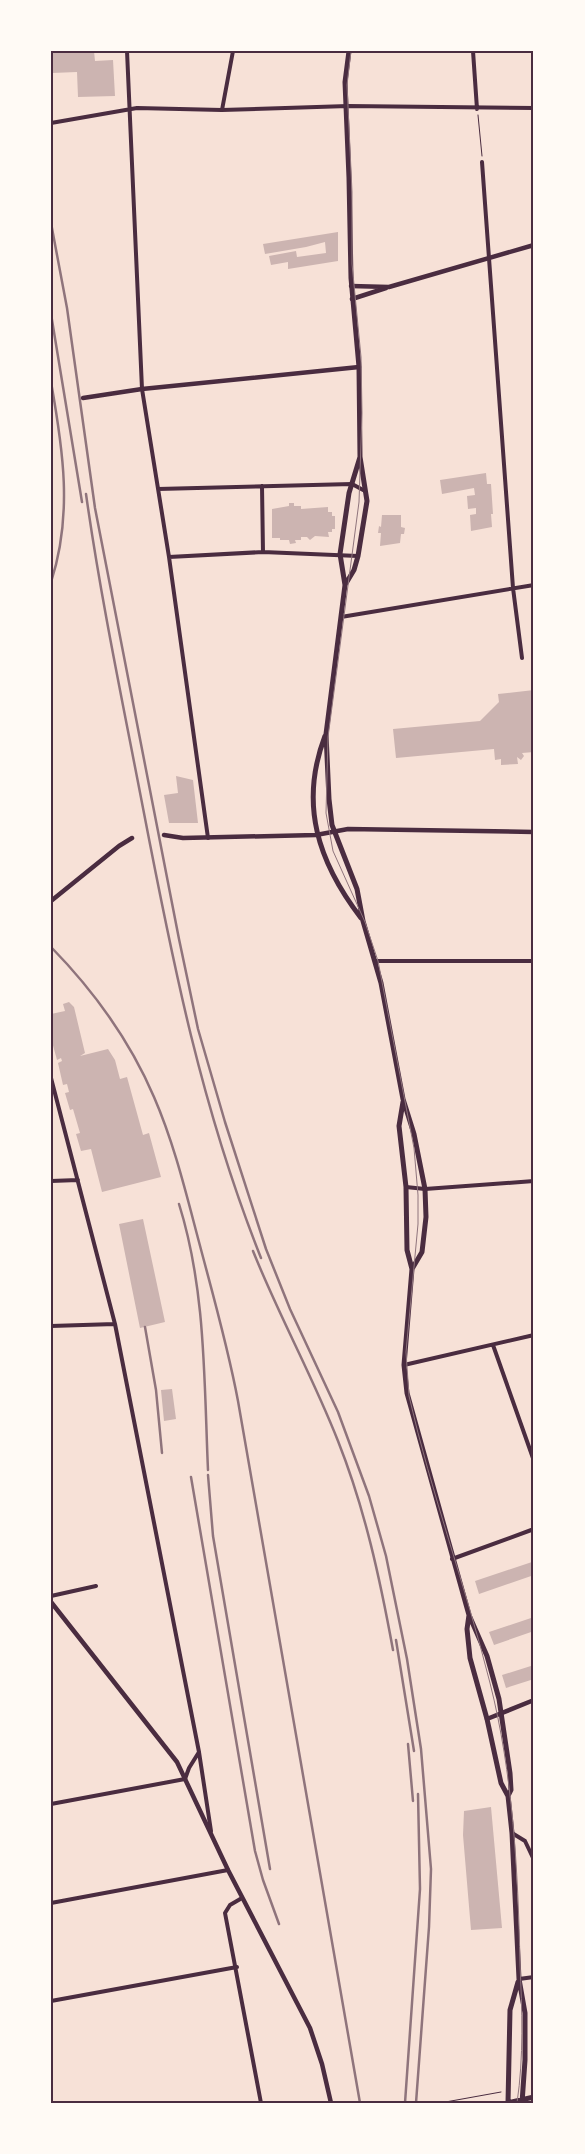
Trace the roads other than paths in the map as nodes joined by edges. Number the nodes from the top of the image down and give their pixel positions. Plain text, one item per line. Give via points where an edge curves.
1 (126, 51) edge
2 (233, 51) edge
3 (349, 51) edge
4 (473, 51) edge
5 (346, 107) junction
6 (130, 108) junction
7 (534, 108) edge
8 (478, 109) junction
9 (222, 110) junction
10 (51, 122) edge
11 (482, 162) road end
12 (534, 245) edge
13 (488, 257) junction
14 (351, 286) junction
15 (389, 287) junction
16 (352, 299) junction
17 (359, 366) junction
18 (142, 389) junction
19 (83, 398) dead end
20 (360, 457) junction
21 (352, 484) junction
22 (262, 486) junction
23 (158, 489) junction
24 (365, 491) junction
25 (263, 552) junction
26 (340, 554) junction
27 (358, 556) junction
28 (169, 557) junction
29 (534, 585) edge
30 (345, 586) junction
31 (513, 588) junction
32 (341, 617) junction
33 (522, 658) dead end
34 (326, 734) junction
35 (335, 831) junction
36 (534, 832) edge
37 (164, 835) dead end
38 (316, 835) junction
39 (132, 838) dead end
40 (208, 838) junction
41 (51, 901) edge
42 (363, 921) junction
43 (375, 961) junction
44 (534, 961) edge
45 (51, 1078) edge
46 (403, 1099) junction
47 (78, 1180) junction
48 (51, 1181) edge
49 (534, 1181) edge
50 (406, 1187) junction
51 (425, 1189) junction
52 (412, 1269) junction
53 (115, 1324) junction
54 (51, 1326) edge
55 (534, 1335) edge
56 (493, 1345) junction
57 (404, 1365) junction
58 (534, 1461) edge
59 (534, 1529) edge
60 (452, 1559) junction
61 (96, 1586) dead end
62 (51, 1596) edge
63 (51, 1602) edge
64 (469, 1615) junction
65 (534, 1700) edge
66 (502, 1713) junction
67 (487, 1719) junction
68 (199, 1752) junction
69 (185, 1779) junction
70 (508, 1796) junction
71 (51, 1804) edge
72 (512, 1833) junction
73 (212, 1837) junction
74 (534, 1860) edge
75 (228, 1870) junction
76 (242, 1898) junction
77 (51, 1903) edge
78 (237, 1967) junction
79 (534, 1977) edge
80 (519, 1979) junction
81 (51, 2001) edge
82 (534, 2098) edge
83 (522, 2101) edge
84 (261, 2103) edge
85 (331, 2103) edge
86 (507, 2103) edge

1 - 6 street
2 - 9 street
3 - 5 main road
4 - 8 street
5 - 8 street
5 - 9 street
5 - 14 main road
6 - 9 street
6 - 10 street
6 - 18 street
7 - 8 street
11 - 13 street
12 - 13 street
13 - 15 street
13 - 31 street
14 - 15 street
14 - 16 main road
15 - 16 street
16 - 17 main road
17 - 18 street
17 - 20 main road
18 - 19 street
18 - 23 street
20 - 21 main road
20 - 24 main road
21 - 22 street
21 - 24 street
21 - 26 main road
22 - 23 street
22 - 25 street
23 - 28 street
24 - 27 main road via 366,514
25 - 26 street
25 - 28 street
26 - 27 street
26 - 30 main road
27 - 30 main road
28 - 40 street
29 - 31 street
30 - 32 main road
31 - 32 street
31 - 33 street
32 - 34 main road
34 - 35 main road via 330,814
34 - 38 main road via 316,762 312,791
35 - 36 street
35 - 38 street
35 - 42 main road via 357,889
37 - 40 street
38 - 40 street
38 - 42 main road via 340,887
39 - 41 street
42 - 43 main road
43 - 44 street
43 - 46 main road
45 - 47 street
46 - 50 main road via 399,1126
46 - 51 main road
47 - 48 street
47 - 53 street
49 - 51 street
50 - 51 street
50 - 52 main road via 407,1250
51 - 52 main road via 422,1252
52 - 57 main road
53 - 54 street
53 - 68 street
55 - 56 street
56 - 57 street
56 - 58 street
57 - 60 main road via 410,1409
59 - 60 street
60 - 64 main road
61 - 62 street
63 - 69 street via 177,1762
64 - 66 main road via 487,1656
64 - 67 main road via 470,1658
65 - 66 street
66 - 67 street
66 - 70 main road via 510,1773
67 - 70 main road via 501,1783
68 - 69 street
68 - 73 street
69 - 71 street
69 - 73 street
70 - 72 main road
72 - 74 street via 525,1841
72 - 80 main road
73 - 75 street
75 - 76 street
75 - 77 street
76 - 78 street via 230,1905 225,1913
76 - 85 street via 310,2028
78 - 81 street
78 - 84 street
79 - 80 street
80 - 83 main road via 525,2012 526,2060
80 - 86 main road via 510,2010
82 - 83 main road
83 - 86 main road

